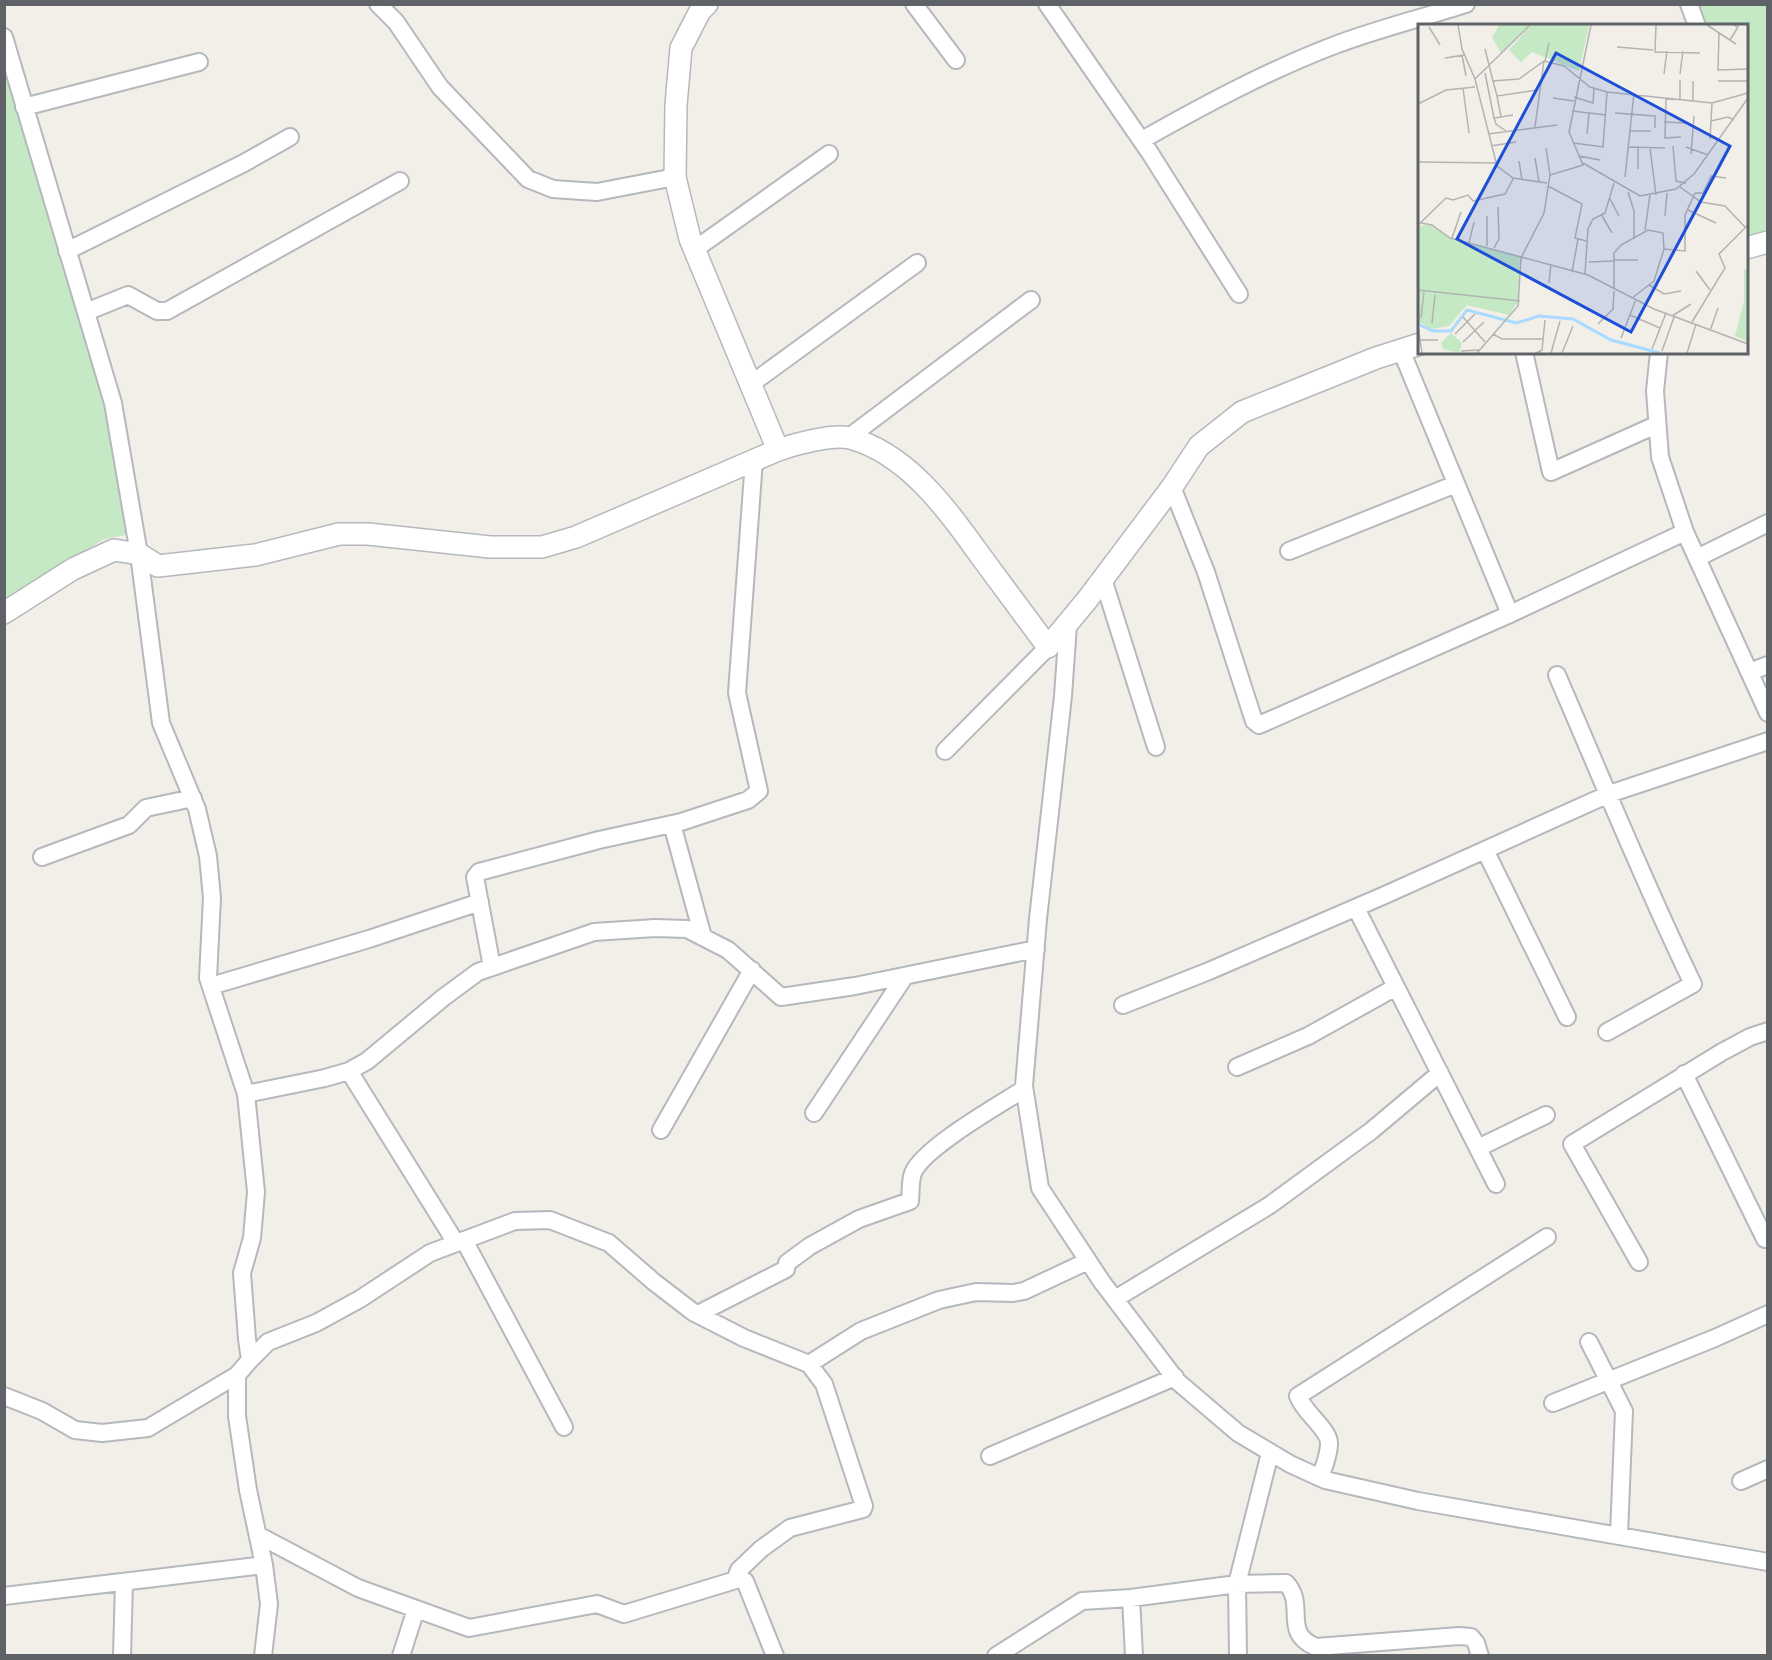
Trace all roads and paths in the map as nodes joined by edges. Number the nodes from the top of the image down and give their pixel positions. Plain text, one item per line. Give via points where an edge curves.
1 (378, 4) edge
2 (707, 4) edge
3 (914, 4) edge
4 (1047, 4) edge
5 (1466, 4) edge
6 (1689, 4) edge
7 (1428, 10) edge
8 (1696, 24) edge
9 (4, 37) edge
10 (956, 60) dead end
11 (199, 62) dead end
12 (24, 107) junction
13 (290, 137) dead end
14 (1142, 140) junction
15 (829, 154) dead end
16 (675, 177) junction
17 (400, 181) dead end
18 (1767, 242) edge
19 (1748, 247) edge
20 (694, 250) junction
21 (67, 251) junction
22 (916, 263) dead end
23 (1239, 294) dead end
24 (1031, 300) dead end
25 (86, 312) junction
26 (1410, 347) edge
27 (1524, 354) edge
28 (1659, 354) edge
29 (751, 384) junction
30 (1656, 425) junction
31 (848, 438) junction
32 (778, 450) junction
33 (753, 460) junction
34 (1456, 484) junction
35 (1172, 487) junction
36 (1767, 523) edge
37 (1685, 532) junction
38 (1289, 551) dead end
39 (138, 555) junction
40 (1697, 558) junction
41 (1103, 579) junction
42 (4, 613) edge
43 (1510, 614) junction
44 (1068, 625) junction
45 (1048, 647) junction
46 (1767, 665) edge
47 (1749, 672) junction
48 (1557, 675) dead end
49 (1767, 713) edge
50 (1767, 741) edge
51 (1156, 747) dead end
52 (945, 751) dead end
53 (1609, 794) junction
54 (193, 798) junction
55 (672, 824) junction
56 (1485, 850) junction
57 (42, 857) dead end
58 (479, 902) junction
59 (1356, 908) junction
60 (703, 937) junction
61 (1036, 949) junction
62 (492, 967) junction
63 (752, 970) junction
64 (905, 976) junction
65 (211, 986) junction
66 (1396, 987) junction
67 (1123, 1005) dead end
68 (1567, 1017) dead end
69 (1767, 1031) edge
70 (1606, 1032) dead end
71 (1237, 1066) dead end
72 (349, 1071) junction
73 (1440, 1073) junction
74 (1684, 1074) junction
75 (1024, 1089) junction
76 (246, 1094) junction
77 (814, 1113) dead end
78 (1546, 1114) dead end
79 (661, 1130) dead end
80 (1478, 1148) junction
81 (1496, 1184) dead end
82 (1547, 1237) dead end
83 (1765, 1239) dead end
84 (460, 1241) junction
85 (1088, 1261) junction
86 (1639, 1262) dead end
87 (1115, 1299) junction
88 (698, 1314) junction
89 (1767, 1314) edge
90 (1589, 1342) dead end
91 (250, 1360) junction
92 (809, 1364) junction
93 (237, 1375) junction
94 (1175, 1377) junction
95 (1608, 1380) junction
96 (4, 1396) edge
97 (1553, 1402) dead end
98 (564, 1427) dead end
99 (1270, 1452) junction
100 (990, 1456) dead end
101 (1767, 1469) edge
102 (1320, 1478) junction
103 (1741, 1481) dead end
104 (258, 1534) junction
105 (1619, 1535) junction
106 (1767, 1562) edge
107 (264, 1565) junction
108 (735, 1580) junction
109 (124, 1582) junction
110 (1237, 1584) junction
111 (4, 1596) edge
112 (1131, 1598) junction
113 (416, 1609) junction
114 (122, 1656) edge
115 (262, 1656) edge
116 (401, 1656) edge
117 (775, 1656) edge
118 (996, 1656) edge
119 (1134, 1656) edge
120 (1238, 1656) edge
121 (1480, 1656) edge

1 - 16 street via 396,22 440,87 528,179 553,189 597,192
2 - 16 street via 681,48
3 - 10 street
4 - 14 street
5 - 7 street
6 - 8 street
7 - 14 street via 1228,92
9 - 12 street
11 - 12 street
12 - 21 street
13 - 21 street
14 - 23 street
15 - 20 street
16 - 20 street
17 - 25 street via 167,311 157,311 128,295
18 - 19 street
20 - 29 street
21 - 25 street
22 - 29 street
24 - 31 street
25 - 39 street via 113,403
26 - 34 street
26 - 35 street via 1242,412 1199,446
27 - 30 street via 1551,472
28 - 30 street
29 - 32 street
30 - 37 street via 1660,457
31 - 32 street via 804,441
31 - 45 street via 883,452 921,481
32 - 33 street
33 - 39 street via 576,537 542,547 490,547 339,534 255,555 189,563 158,566
33 - 55 street via 737,693 759,790 748,800
34 - 38 street
34 - 43 street
35 - 41 street
35 - 43 street via 1206,572 1254,721 1259,725
36 - 40 street
37 - 40 street
37 - 43 street
39 - 42 street via 114,550 73,568
39 - 54 street via 161,723
40 - 47 street
41 - 44 street
41 - 51 street
44 - 45 street
44 - 61 street
45 - 52 street
46 - 47 street
47 - 49 street
48 - 53 street
50 - 53 street
53 - 56 street
53 - 70 street via 1693,984
54 - 57 street via 146,808 129,825
54 - 65 street via 208,856 212,898 208,978
55 - 58 street via 479,872 475,877
55 - 60 street
56 - 59 street
56 - 68 street
58 - 62 street
58 - 65 street
59 - 66 street
59 - 67 street
60 - 62 street via 687,929 594,932
60 - 63 street via 728,950
61 - 64 street
61 - 75 street
62 - 72 street via 478,972 367,1061
63 - 64 street via 781,997
63 - 79 street
64 - 77 street
65 - 76 street
66 - 71 street via 1308,1036
66 - 73 street
69 - 74 street
72 - 76 street
72 - 84 street
73 - 80 street
73 - 87 street via 1371,1131 1270,1204
74 - 83 street
74 - 86 street via 1572,1144
75 - 85 street via 1040,1188
75 - 88 street via 960,1129 919,1162 912,1175 910,1201 859,1219 810,1246 787,1263 786,1269
76 - 91 street via 256,1192 252,1238 242,1273
78 - 80 street
80 - 81 street
82 - 102 street via 1298,1396 1302,1407 1330,1441
84 - 88 street via 515,1221 550,1220 609,1243
84 - 91 street via 430,1253 316,1323 268,1342
84 - 98 street
85 - 87 street
85 - 92 street via 1024,1291 976,1292 939,1300 861,1331
87 - 94 street
88 - 92 street
89 - 95 street
90 - 95 street
91 - 93 street
92 - 108 street via 824,1384 863,1509 790,1528 761,1549 739,1570
93 - 96 street via 148,1428 102,1433 75,1430
93 - 104 street via 237,1416
94 - 99 street via 1238,1433
94 - 100 street
95 - 97 street
95 - 105 street via 1624,1411
99 - 102 street
99 - 110 street
101 - 103 street
102 - 105 street via 1418,1501
104 - 107 street
104 - 113 street via 358,1588
105 - 106 street
107 - 109 street
107 - 115 street via 269,1604
108 - 113 street via 624,1614 597,1604 469,1628
108 - 117 street via 745,1581
109 - 111 street
109 - 114 street
110 - 112 street
110 - 120 street
110 - 121 street via 1286,1583 1293,1591 1298,1633 1305,1643 1316,1647 1471,1637
112 - 118 street via 1082,1601
112 - 119 street
113 - 116 street

